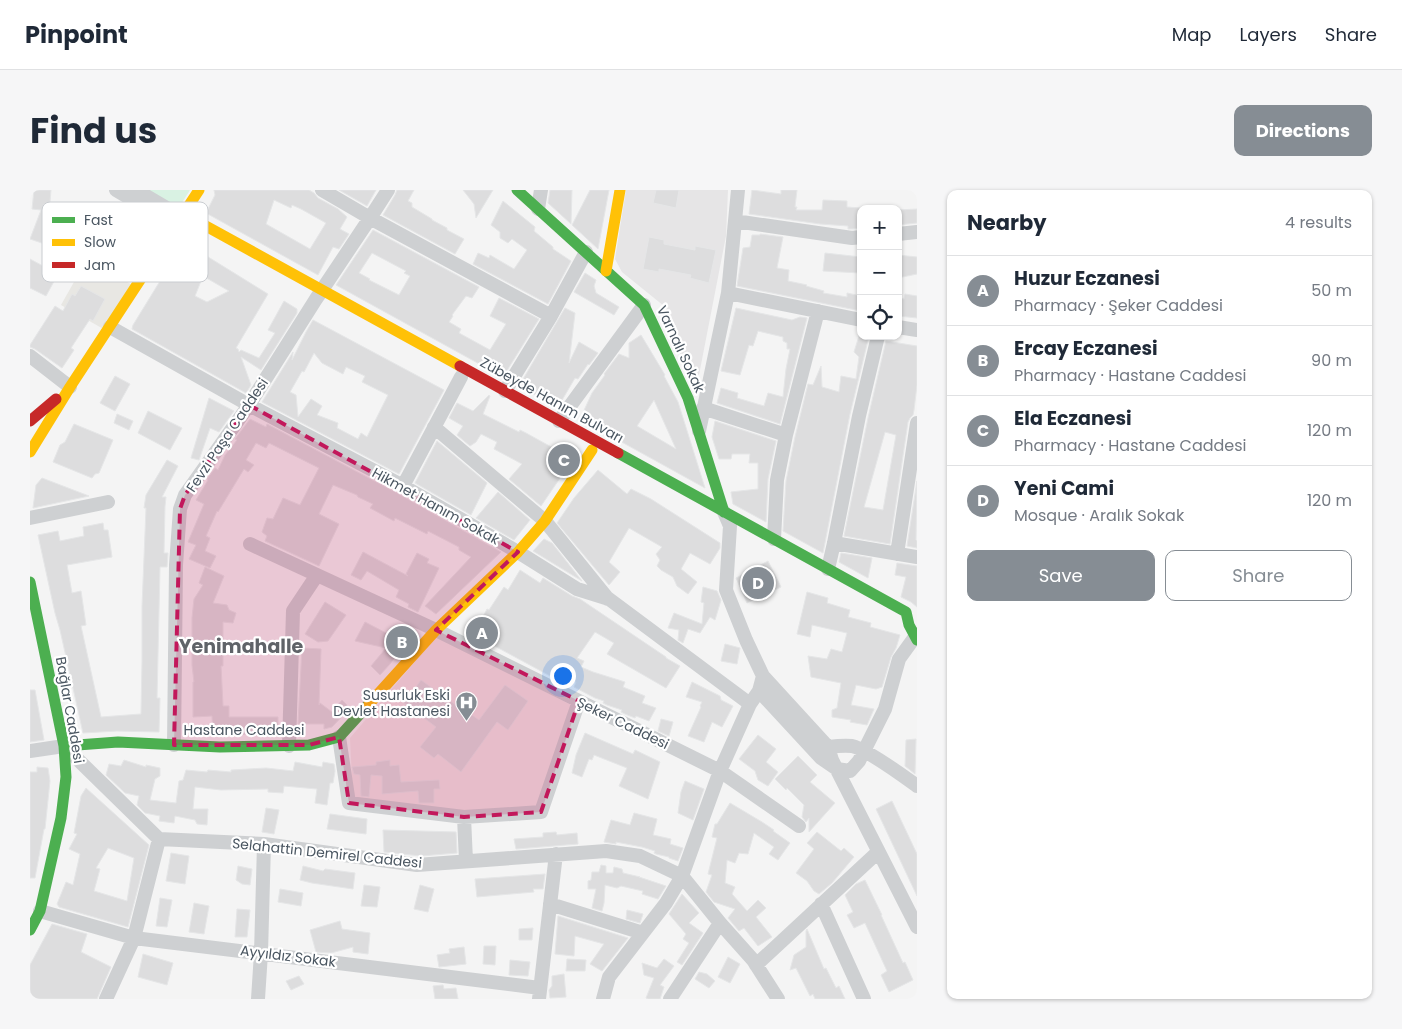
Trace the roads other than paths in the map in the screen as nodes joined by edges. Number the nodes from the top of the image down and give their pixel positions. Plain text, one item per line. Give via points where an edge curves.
1 (116, 190) edge
2 (136, 190) edge
3 (199, 190) edge
4 (322, 190) edge
5 (388, 190) edge
6 (517, 190) edge
7 (541, 190) edge
8 (620, 190) edge
9 (738, 190) edge
10 (143, 202) edge
11 (155, 202) edge
12 (192, 202) edge
13 (538, 209) junction
14 (370, 218) junction
15 (735, 222) junction
16 (917, 232) edge
17 (208, 234) edge
18 (902, 234) edge
19 (857, 237) edge
20 (586, 252) junction
21 (606, 271) junction
22 (140, 282) edge
23 (728, 293) junction
24 (319, 294) junction
25 (644, 305) junction
26 (818, 311) junction
27 (551, 316) junction
28 (857, 319) edge
29 (110, 327) junction
30 (902, 328) edge
31 (917, 330) edge
32 (877, 340) edge
33 (30, 356) edge
34 (461, 377) junction
35 (70, 387) junction
36 (505, 391) junction
37 (249, 405) junction
38 (703, 408) junction
39 (30, 421) edge
40 (559, 421) junction
41 (917, 423) edge
42 (434, 427) junction
43 (699, 432) junction
44 (786, 435) junction
45 (916, 440) edge
46 (592, 450) junction
47 (30, 452) edge
48 (403, 486) junction
49 (108, 502) dead end
50 (724, 512) junction
51 (30, 518) edge
52 (545, 521) junction
53 (730, 526) junction
54 (774, 539) junction
55 (834, 543) junction
56 (250, 544) dead end
57 (518, 552) junction
58 (897, 554) junction
59 (917, 557) edge
60 (828, 569) junction
61 (316, 575) junction
62 (31, 587) edge
63 (609, 599) junction
64 (436, 630) junction
65 (915, 634) edge
66 (763, 676) junction
67 (759, 691) junction
68 (579, 701) junction
69 (750, 704) junction
70 (339, 737) junction
71 (174, 745) junction
72 (64, 746) junction
73 (289, 746) junction
74 (828, 747) junction
75 (864, 751) junction
76 (30, 752) edge
77 (837, 769) junction
78 (720, 771) junction
79 (917, 786) edge
80 (464, 817) junction
81 (799, 826) dead end
82 (159, 839) junction
83 (264, 844) junction
84 (878, 852) junction
85 (556, 854) junction
86 (466, 861) junction
87 (682, 876) junction
88 (550, 904) junction
89 (821, 904) junction
90 (40, 911) junction
91 (720, 923) junction
92 (917, 927) edge
93 (30, 930) edge
94 (643, 933) junction
95 (134, 938) junction
96 (261, 953) junction
97 (756, 965) junction
98 (540, 994) edge
99 (106, 999) edge
100 (258, 999) edge
101 (603, 999) edge
102 (670, 999) edge
103 (778, 999) edge
104 (864, 999) edge

1 - 10 street
2 - 11 street
3 - 12 main road
4 - 14 street
5 - 14 street, Fevzi Paşa Caddesi
6 - 13 main road, Varnalı Sokak
7 - 13 street
8 - 21 main road
9 - 15 street
13 - 20 main road, Varnalı Sokak
14 - 24 street, Fevzi Paşa Caddesi
14 - 27 street
15 - 19 street
15 - 23 street
16 - 18 street
17 - 24 main road
20 - 21 main road, Varnalı Sokak
20 - 27 street
21 - 25 main road, Varnalı Sokak
22 - 29 main road
23 - 26 street
23 - 38 street
24 - 34 main road
24 - 36 main road, Zübeyde Hanım Bulvarı
24 - 37 street, Fevzi Paşa Caddesi
25 - 40 street
25 - 43 main road, Varnalı Sokak via 688,398
26 - 28 street
26 - 44 street
27 - 36 street
29 - 35 main road
29 - 37 street, Hikmet Hanım Sokak
30 - 31 street
32 - 55 street
33 - 35 street
34 - 42 street
34 - 46 main road
35 - 39 main road
35 - 47 main road
36 - 40 main road, Zübeyde Hanım Bulvarı
37 - 48 street, Hikmet Hanım Sokak
37 - 71 street, Fevzi Paşa Caddesi via 185,496 180,509 176,566
38 - 43 street
38 - 44 street
40 - 50 main road, Zübeyde Hanım Bulvarı
41 - 45 street
42 - 48 street
42 - 52 street
43 - 50 main road, Varnalı Sokak
44 - 54 street via 778,480
45 - 58 street
46 - 52 main road
46 - 53 main road
48 - 57 street, Hikmet Hanım Sokak
49 - 51 street
50 - 53 street
50 - 54 main road, Zübeyde Hanım Bulvarı
52 - 57 main road
52 - 63 street
53 - 65 main road
53 - 66 street via 726,590
54 - 60 main road, Zübeyde Hanım Bulvarı
55 - 58 street
55 - 60 street
56 - 61 street, Şeker Caddesi
57 - 63 street, Hikmet Hanım Sokak via 576,589
57 - 64 main road
58 - 59 street
60 - 65 main road, Zübeyde Hanım Bulvarı via 906,612
61 - 64 street, Şeker Caddesi
61 - 73 street via 292,611
62 - 72 main road, Bağlar Caddesi
63 - 69 street, Hikmet Hanım Sokak
64 - 68 street, Şeker Caddesi
64 - 70 main road
65 - 75 street via 899,659 885,709
66 - 67 street
66 - 74 street
67 - 69 street
67 - 77 street via 821,758
68 - 78 street, Şeker Caddesi
68 - 80 street via 541,812
69 - 78 street
70 - 73 main road, Hastane Caddesi via 309,745
70 - 80 street via 350,803
71 - 72 main road, Hastane Caddesi via 118,742
71 - 73 main road, Hastane Caddesi via 220,748
72 - 76 street
72 - 82 street
72 - 90 main road, Bağlar Caddesi via 66,777 62,818
74 - 75 street via 853,746
74 - 77 street
75 - 77 street via 850,771
75 - 79 street
77 - 84 street
78 - 81 street, Şeker Caddesi
78 - 87 street
80 - 86 street
82 - 83 street, Selahattin Demirel Caddesi
82 - 95 street
83 - 86 street, Selahattin Demirel Caddesi via 417,865
83 - 96 street
84 - 89 street
84 - 92 street
85 - 86 street, Selahattin Demirel Caddesi
85 - 87 street, Selahattin Demirel Caddesi via 606,850 640,856
85 - 88 street
87 - 91 street
87 - 94 street
88 - 94 street
88 - 98 street
89 - 97 street
89 - 104 street
90 - 93 main road, Bağlar Caddesi
90 - 95 street, Ayyıldız Sokak
91 - 97 street
91 - 102 street
94 - 101 street via 610,977
95 - 96 street, Ayyıldız Sokak
95 - 99 street
96 - 98 street, Ayyıldız Sokak
96 - 100 street
97 - 103 street

